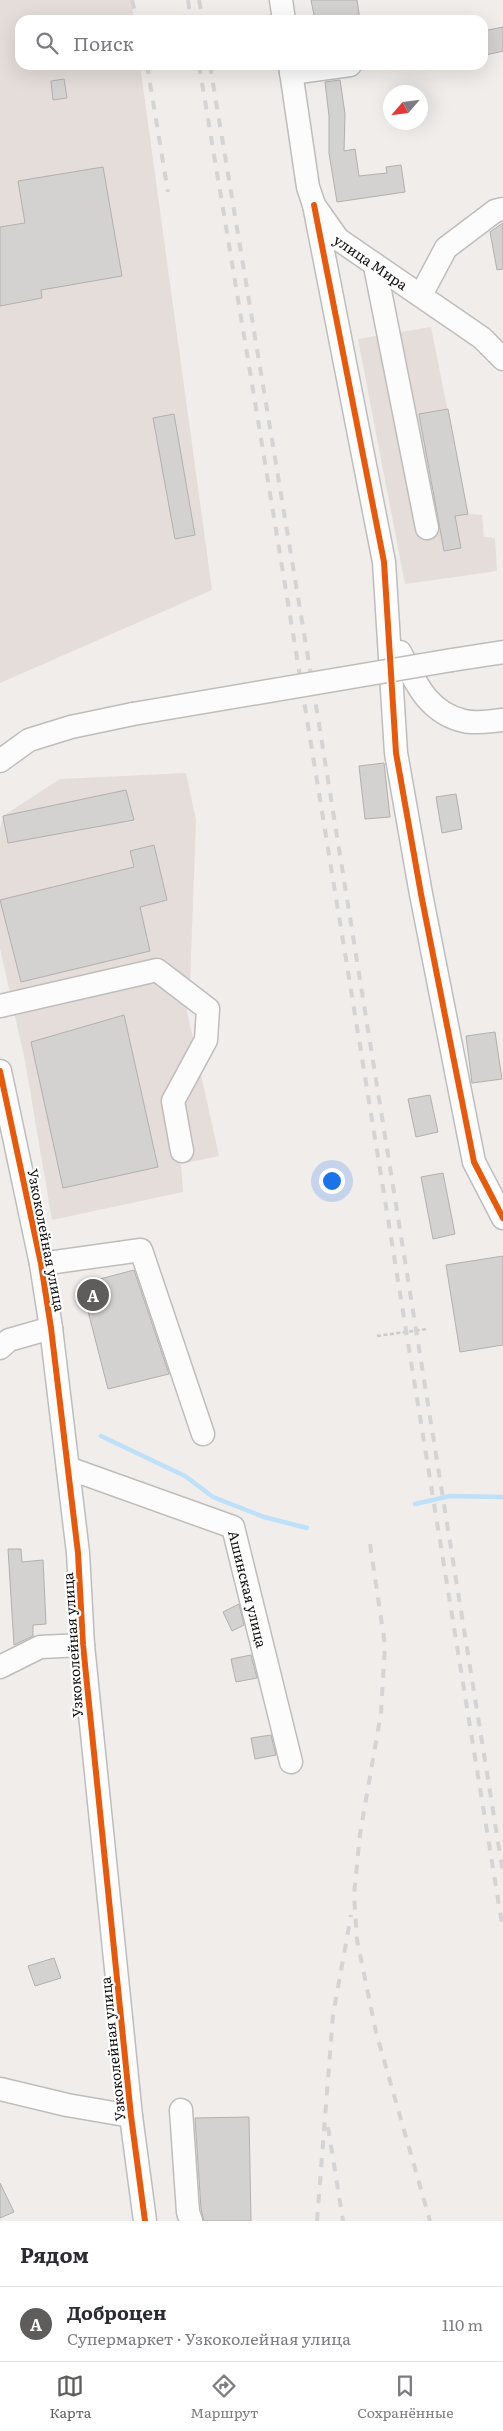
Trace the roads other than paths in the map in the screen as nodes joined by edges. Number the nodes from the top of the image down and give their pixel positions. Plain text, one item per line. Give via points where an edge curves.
1 (281, 0) edge
2 (283, 15) edge
3 (291, 70) edge
4 (314, 205) junction
5 (503, 210) edge
6 (375, 266) junction
7 (422, 295) junction
8 (503, 359) edge
9 (428, 528) dead end
10 (388, 629) junction
11 (503, 652) edge
12 (503, 720) edge
13 (0, 760) edge
14 (0, 1006) edge
15 (0, 1071) edge
16 (182, 1151) dead end
17 (503, 1218) edge
18 (41, 1264) junction
19 (51, 1328) junction
20 (0, 1348) edge
21 (203, 1434) dead end
22 (68, 1468) junction
23 (83, 1645) junction
24 (0, 1667) edge
25 (291, 1762) dead end
26 (0, 2089) edge
27 (181, 2110) dead end
28 (131, 2116) junction
29 (144, 2221) edge
30 (190, 2221) edge

1 - 2 street
3 - 4 street, улица Мира via 308,187
4 - 6 street, улица Мира via 338,239
4 - 10 street via 384,562
5 - 7 street via 495,212 446,248
6 - 7 street, улица Мира
6 - 9 street
7 - 8 street, улица Мира via 482,338
10 - 12 street via 421,694 442,713 465,721
10 - 17 street via 396,753 421,894 474,1162
11 - 13 street, bridge via 71,727 29,740
14 - 16 street via 157,970 208,1009 206,1040 173,1101
15 - 18 street, Узкоколейная улица
18 - 19 street, Узкоколейная улица
18 - 21 street via 141,1250
19 - 20 street via 9,1340
19 - 22 street, Узкоколейная улица
22 - 23 street, Узкоколейная улица via 78,1553
22 - 25 street, Ашинская улица via 233,1527
23 - 24 street via 40,1647
23 - 28 street, Узкоколейная улица
26 - 28 street
27 - 30 street
28 - 29 street, Узкоколейная улица

